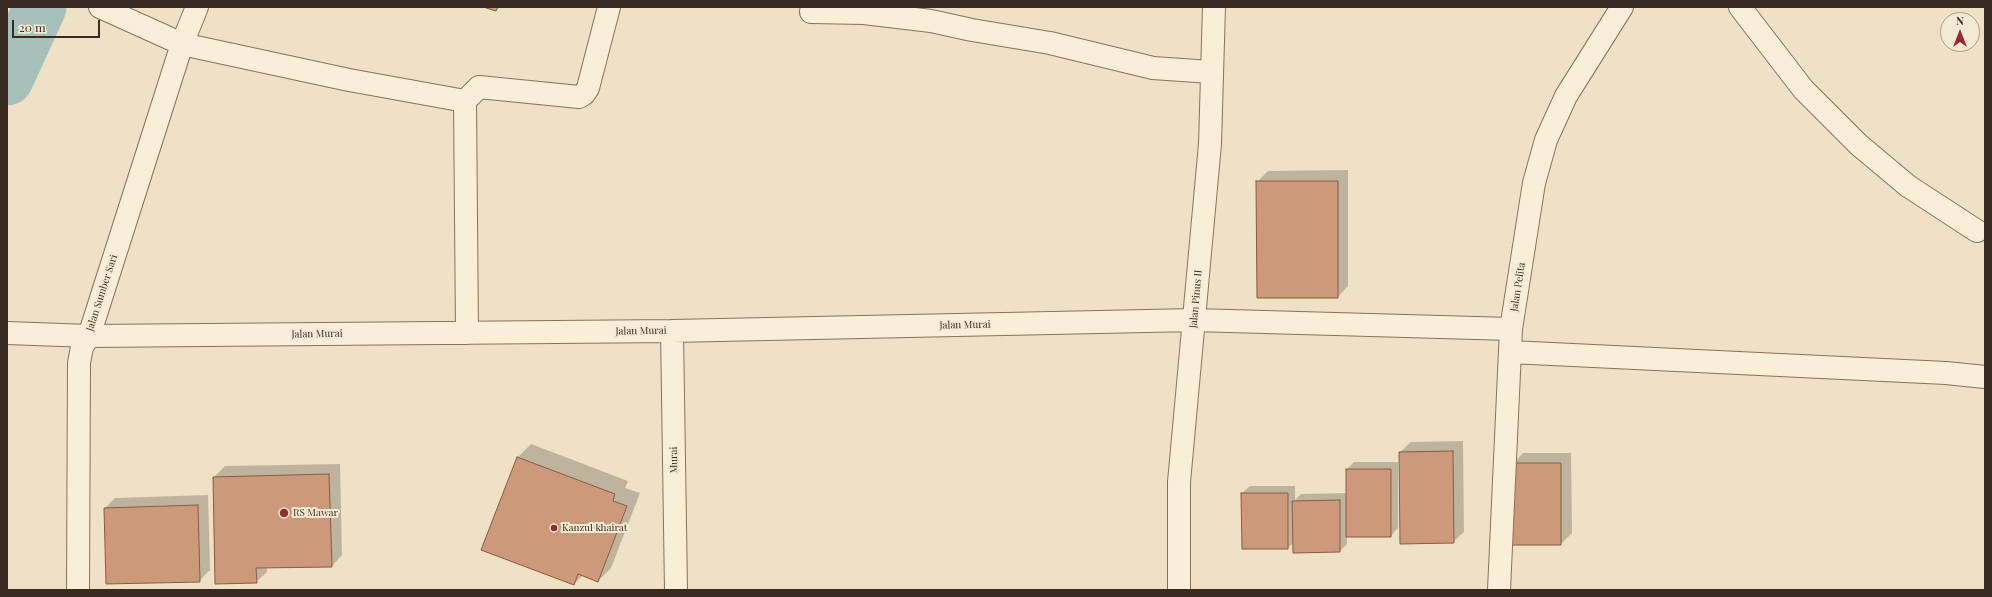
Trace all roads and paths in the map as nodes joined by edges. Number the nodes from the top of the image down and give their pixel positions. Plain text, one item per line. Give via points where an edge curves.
1 (100, 7) edge
2 (197, 7) edge
3 (609, 7) edge
4 (1214, 7) edge
5 (1622, 7) edge
6 (1740, 7) edge
7 (811, 12) dead end
8 (182, 44) junction
9 (1211, 72) junction
10 (465, 101) junction
11 (1977, 231) dead end
12 (1194, 320) junction
13 (1511, 329) junction
14 (672, 331) junction
15 (466, 333) junction
16 (7, 334) edge
17 (89, 336) junction
18 (1510, 352) junction
19 (1985, 377) edge
20 (78, 590) edge
21 (676, 590) edge
22 (1179, 590) edge
23 (1499, 590) edge

1 - 8 street
2 - 8 street, Jalan Sumber Sari
3 - 10 street via 588,88 584,94 579,97 479,88
4 - 9 street, Jalan Pinus II
5 - 13 street, Jalan Pelita via 1566,96 1546,140 1534,183
6 - 11 street via 1803,89 1859,145 1908,186
7 - 9 street via 864,13 931,22 1050,43 1153,68
8 - 10 street via 349,80
8 - 17 street, Jalan Sumber Sari
9 - 12 street, Jalan Pinus II via 1210,144
10 - 15 street
12 - 13 street, Jalan Murai
12 - 14 street, Jalan Murai
12 - 22 street, Jalan Pinus II via 1179,482
13 - 18 street, Jalan Pelita
14 - 15 street, Jalan Murai
14 - 21 street, Murai
15 - 17 street, Jalan Murai
16 - 17 street, Jalan Murai
17 - 20 street, Jalan Sumber Sari via 82,347 79,363
18 - 19 street
18 - 23 street, Jalan Pelita

